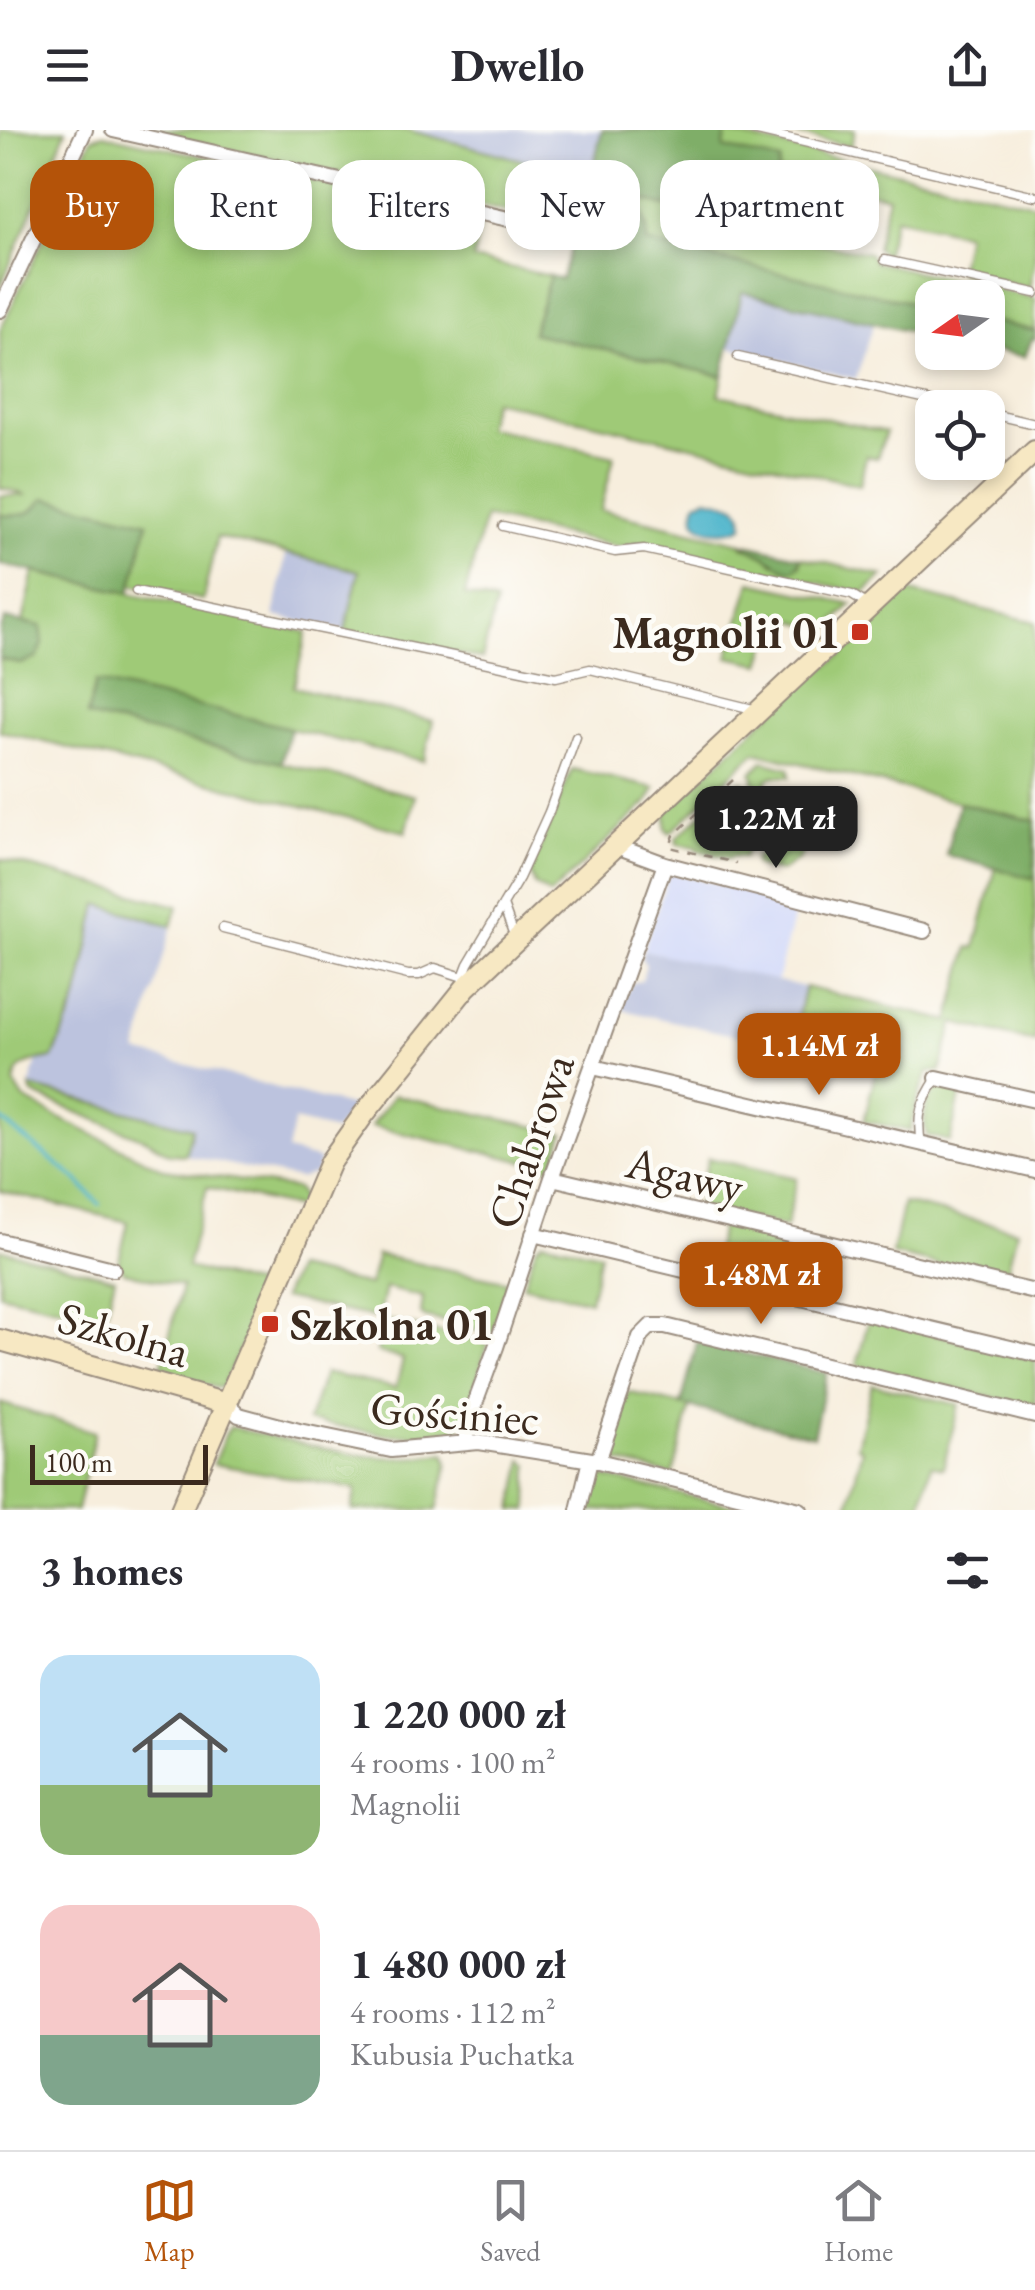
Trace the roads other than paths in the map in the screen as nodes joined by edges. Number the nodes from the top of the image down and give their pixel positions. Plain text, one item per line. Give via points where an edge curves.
1 (85, 130) edge
2 (113, 130) edge
3 (754, 130) edge
4 (1035, 196) edge
5 (505, 218) edge
6 (886, 260) dead end
7 (1035, 294) edge
8 (0, 310) edge
9 (738, 357) dead end
10 (915, 397) edge
11 (1005, 417) edge
12 (1035, 424) edge
13 (1035, 451) edge
14 (504, 526) dead end
15 (136, 592) dead end
16 (869, 606) junction
17 (758, 710) junction
18 (576, 737) dead end
19 (616, 846) junction
20 (665, 864) junction
21 (503, 905) junction
22 (223, 928) dead end
23 (924, 932) dead end
24 (516, 940) junction
25 (464, 982) junction
26 (593, 1068) junction
27 (937, 1078) joint
28 (1035, 1100) edge
29 (921, 1144) junction
30 (1035, 1170) edge
31 (552, 1178) junction
32 (534, 1234) junction
33 (0, 1241) edge
34 (112, 1268) dead end
35 (1035, 1292) edge
36 (0, 1340) edge
37 (1035, 1354) edge
38 (227, 1404) junction
39 (1035, 1416) edge
40 (466, 1443) junction
41 (594, 1461) junction
42 (181, 1510) edge
43 (578, 1510) edge
44 (800, 1510) edge

1 - 8 street
2 - 5 street
3 - 4 lane
6 - 7 lane
9 - 10 lane
11 - 12 lane
13 - 16 street
14 - 16 lane via 615,552 644,549 852,595
15 - 17 lane via 556,678 590,670
16 - 17 street
17 - 19 street
18 - 21 lane via 536,844
19 - 20 street
19 - 24 street
20 - 23 street
20 - 26 street, Chabrowa
21 - 24 lane
21 - 25 lane
22 - 25 lane via 408,976 435,968
24 - 25 street
25 - 38 street via 330,1162
26 - 29 street
26 - 31 street, Chabrowa
27 - 28 street
27 - 29 lane via 920,1110
29 - 30 street
31 - 32 street, Chabrowa
31 - 35 street, Agawy
32 - 37 street
32 - 40 street, Chabrowa
33 - 34 street
36 - 38 street, Szkolna
38 - 40 street, Gościniec via 240,1415 376,1448
38 - 42 street
39 - 41 street via 658,1326 640,1337
40 - 41 street, Gościniec
41 - 43 street
41 - 44 street, Gościniec

